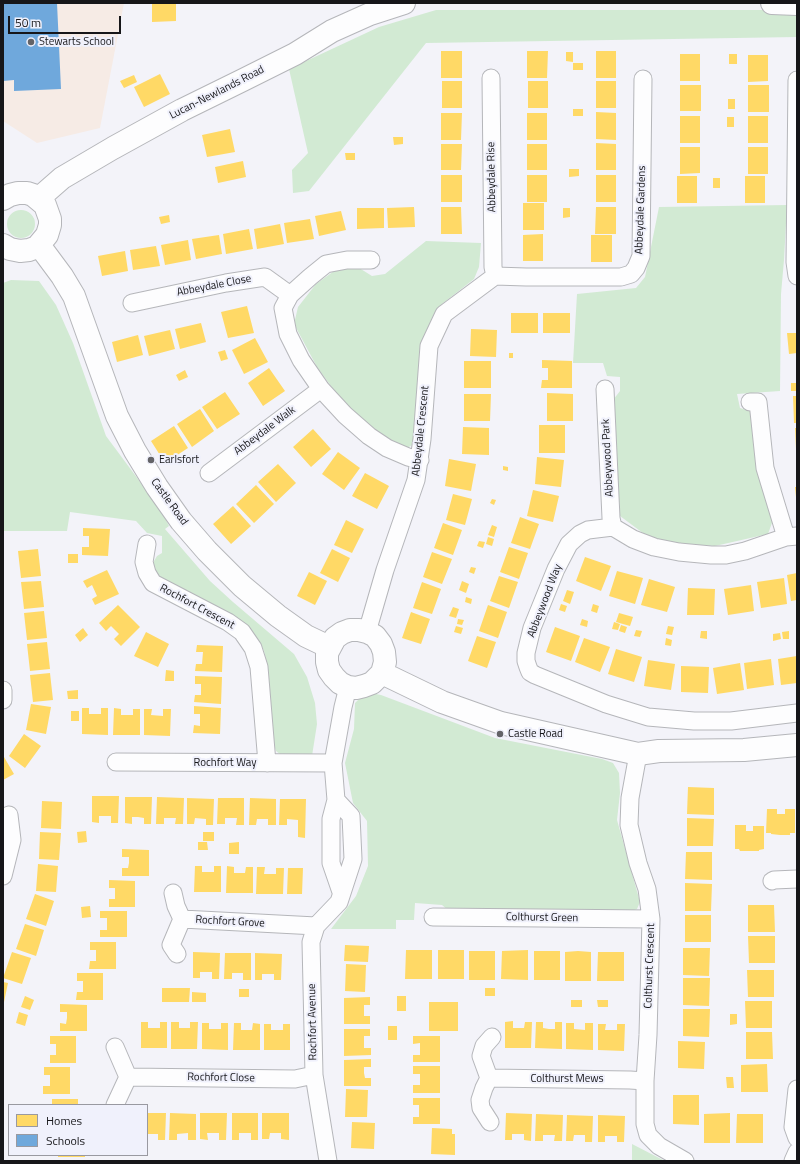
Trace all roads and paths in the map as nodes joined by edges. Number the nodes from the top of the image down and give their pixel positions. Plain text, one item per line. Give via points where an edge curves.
1 (404, 3) edge
2 (772, 3) edge
3 (797, 4) edge
4 (491, 78) dead end
5 (643, 79) dead end
6 (797, 80) edge
7 (16, 196) edge
8 (3, 245) edge
9 (39, 245) junction
10 (371, 260) dead end
11 (495, 276) junction
12 (797, 276) edge
13 (290, 295) junction
14 (132, 303) dead end
15 (321, 389) junction
16 (605, 389) dead end
17 (750, 402) dead end
18 (420, 460) junction
19 (209, 473) dead end
20 (613, 527) junction
21 (792, 536) edge
22 (147, 544) dead end
23 (367, 632) junction
24 (329, 647) junction
25 (382, 673) junction
26 (348, 687) junction
27 (3, 690) edge
28 (3, 700) edge
29 (797, 713) edge
30 (797, 745) edge
31 (638, 754) junction
32 (116, 762) dead end
33 (267, 763) junction
34 (333, 763) junction
35 (9, 815) dead end
36 (3, 876) edge
37 (797, 879) edge
38 (772, 881) dead end
39 (173, 893) dead end
40 (432, 917) dead end
41 (182, 919) junction
42 (651, 919) junction
43 (316, 926) junction
44 (177, 954) dead end
45 (492, 1037) dead end
46 (115, 1048) dead end
47 (314, 1075) junction
48 (128, 1077) junction
49 (489, 1078) junction
50 (645, 1081) junction
51 (797, 1089) edge
52 (116, 1104) edge
53 (490, 1122) dead end
54 (797, 1138) edge
55 (797, 1152) edge
56 (328, 1161) edge
57 (685, 1161) edge
58 (793, 1161) edge

1 - 7 street, Lucan-Newlands Road via 370,14 332,31 288,57 182,110 62,178
2 - 3 street
4 - 11 street, Abbeydale Rise
5 - 11 street, Abbeydale Gardens via 641,256 636,268 631,274 621,277
6 - 12 street
7 - 9 street, Lucan-Newlands Road via 45,205 50,219 49,231
8 - 9 street via 20,251
9 - 24 street, Castle Road via 74,296 124,430 157,487 177,515 207,551 242,586 306,636
10 - 13 street via 347,260 326,264
11 - 18 street, Abbeydale Crescent via 444,314 429,346
13 - 14 street, Abbeydale Close via 265,277
13 - 15 street via 283,308 288,334
15 - 18 street via 369,436 387,448
15 - 19 street, Abbeydale Walk
16 - 20 street, Abbeywood Park
17 - 21 street via 758,402 764,468
18 - 23 street, Abbeydale Crescent via 416,480
20 - 21 street via 633,539 654,547 711,555 745,552
20 - 29 street, Abbeywood Way via 588,530 569,544 532,628 526,653 530,672 606,704 648,717 731,721
22 - 33 street, Rochfort Crescent via 144,562 153,583 228,622 242,632 253,648 259,667
23 - 24 street via 350,630 342,633
23 - 25 street via 375,636 384,652
24 - 26 street via 329,670 337,680
25 - 26 street via 372,683 356,688
25 - 31 street via 442,702 501,723
26 - 34 street, Rochfort Avenue
27 - 28 street
30 - 31 street
31 - 42 street, Colthurst Crescent via 630,798 629,825
32 - 33 street, Rochfort Way
33 - 34 street, Rochfort Way
34 - 43 street, Rochfort Avenue via 336,800 331,819 331,863 341,892 339,902
35 - 36 street via 12,840
37 - 38 street
39 - 41 street
40 - 42 street, Colthurst Green
41 - 43 street, Rochfort Grove
41 - 44 street, Rochfort Grove via 171,945
42 - 50 street, Colthurst Crescent
43 - 47 street, Rochfort Avenue via 311,942
45 - 49 street via 484,1046 481,1056
46 - 48 street
47 - 48 street, Rochfort Close via 295,1079
47 - 56 street, Rochfort Avenue
48 - 52 street
49 - 50 street, Colthurst Mews
49 - 53 street via 480,1100 481,1108
50 - 57 street, Colthurst Crescent via 648,1135 659,1146
51 - 54 street via 793,1128
55 - 58 street

